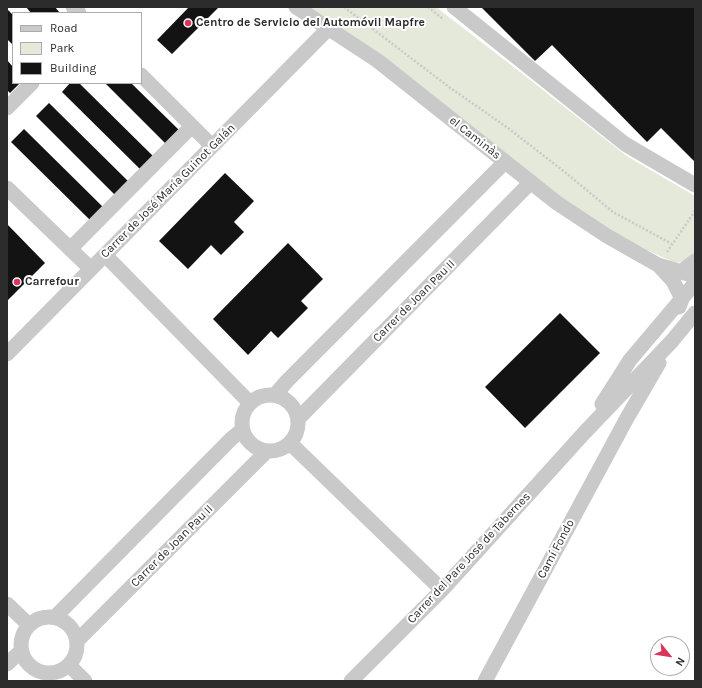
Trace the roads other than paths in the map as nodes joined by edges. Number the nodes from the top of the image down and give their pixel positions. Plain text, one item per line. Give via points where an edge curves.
1 (296, 7) edge
2 (454, 7) edge
3 (328, 29) junction
4 (142, 76) edge
5 (31, 84) edge
6 (7, 108) edge
7 (192, 126) junction
8 (212, 146) junction
9 (505, 162) junction
10 (531, 182) junction
11 (695, 185) edge
12 (7, 188) edge
13 (70, 249) junction
14 (105, 255) junction
15 (695, 261) edge
16 (658, 265) junction
17 (91, 269) junction
18 (688, 274) edge
19 (695, 283) edge
20 (682, 299) junction
21 (695, 313) edge
22 (672, 341) junction
23 (7, 354) edge
24 (627, 387) junction
25 (275, 395) junction
26 (250, 403) junction
27 (606, 409) junction
28 (627, 418) junction
29 (298, 419) junction
30 (242, 430) junction
31 (585, 432) junction
32 (290, 444) junction
33 (266, 452) junction
34 (442, 590) junction
35 (7, 604) edge
36 (55, 618) junction
37 (29, 625) junction
38 (77, 641) junction
39 (21, 651) junction
40 (7, 664) edge
41 (69, 666) junction
42 (42, 677) edge
43 (85, 681) edge
44 (351, 681) edge
45 (485, 681) edge

1 - 3 street, el Caminàs
2 - 11 street via 625,144
3 - 8 street, Carrer de José María Guinot Galán
3 - 9 street, el Caminàs via 378,61
4 - 7 street
5 - 6 street
7 - 8 street
7 - 13 street
8 - 14 street, Carrer de José María Guinot Galán
9 - 10 street, el Caminàs
9 - 25 street
10 - 16 street, el Caminàs via 557,203 607,236
10 - 29 street, Carrer de Joan Pau II
12 - 13 street
13 - 17 street
14 - 17 street, Carrer de José María Guinot Galán
14 - 26 street
15 - 18 street, el Caminàs
16 - 18 street, el Caminàs
16 - 20 street, el Caminàs via 673,281
17 - 23 street, Carrer de José María Guinot Galán
19 - 20 street, Carrer del Pare José de Tabernes
20 - 24 street, Camí Fondo via 676,318 636,366
20 - 31 street, Carrer del Pare José de Tabernes via 630,360
21 - 22 street, Carrer del Pare José de Tabernes
22 - 24 street, Carrer del Pare José de Tabernes
22 - 28 street, Camí Fondo
24 - 27 street, Carrer del Pare José de Tabernes
24 - 28 street, Camí Fondo
25 - 26 street via 262,396
25 - 29 street via 291,404
26 - 30 street via 242,416
27 - 28 street
27 - 31 street, Carrer del Pare José de Tabernes
28 - 45 street, Camí Fondo
29 - 32 street via 297,432
30 - 33 street via 251,444
30 - 36 street
31 - 34 street, Carrer del Pare José de Tabernes
32 - 33 street via 279,450
32 - 34 street
33 - 38 street, Carrer de Joan Pau II
34 - 44 street, Carrer del Pare José de Tabernes
35 - 37 street
36 - 37 street via 41,618
36 - 38 street via 70,626
37 - 39 street via 22,637
38 - 41 street via 76,654
39 - 40 street
39 - 42 street via 24,660
41 - 42 street via 58,673
41 - 43 street

